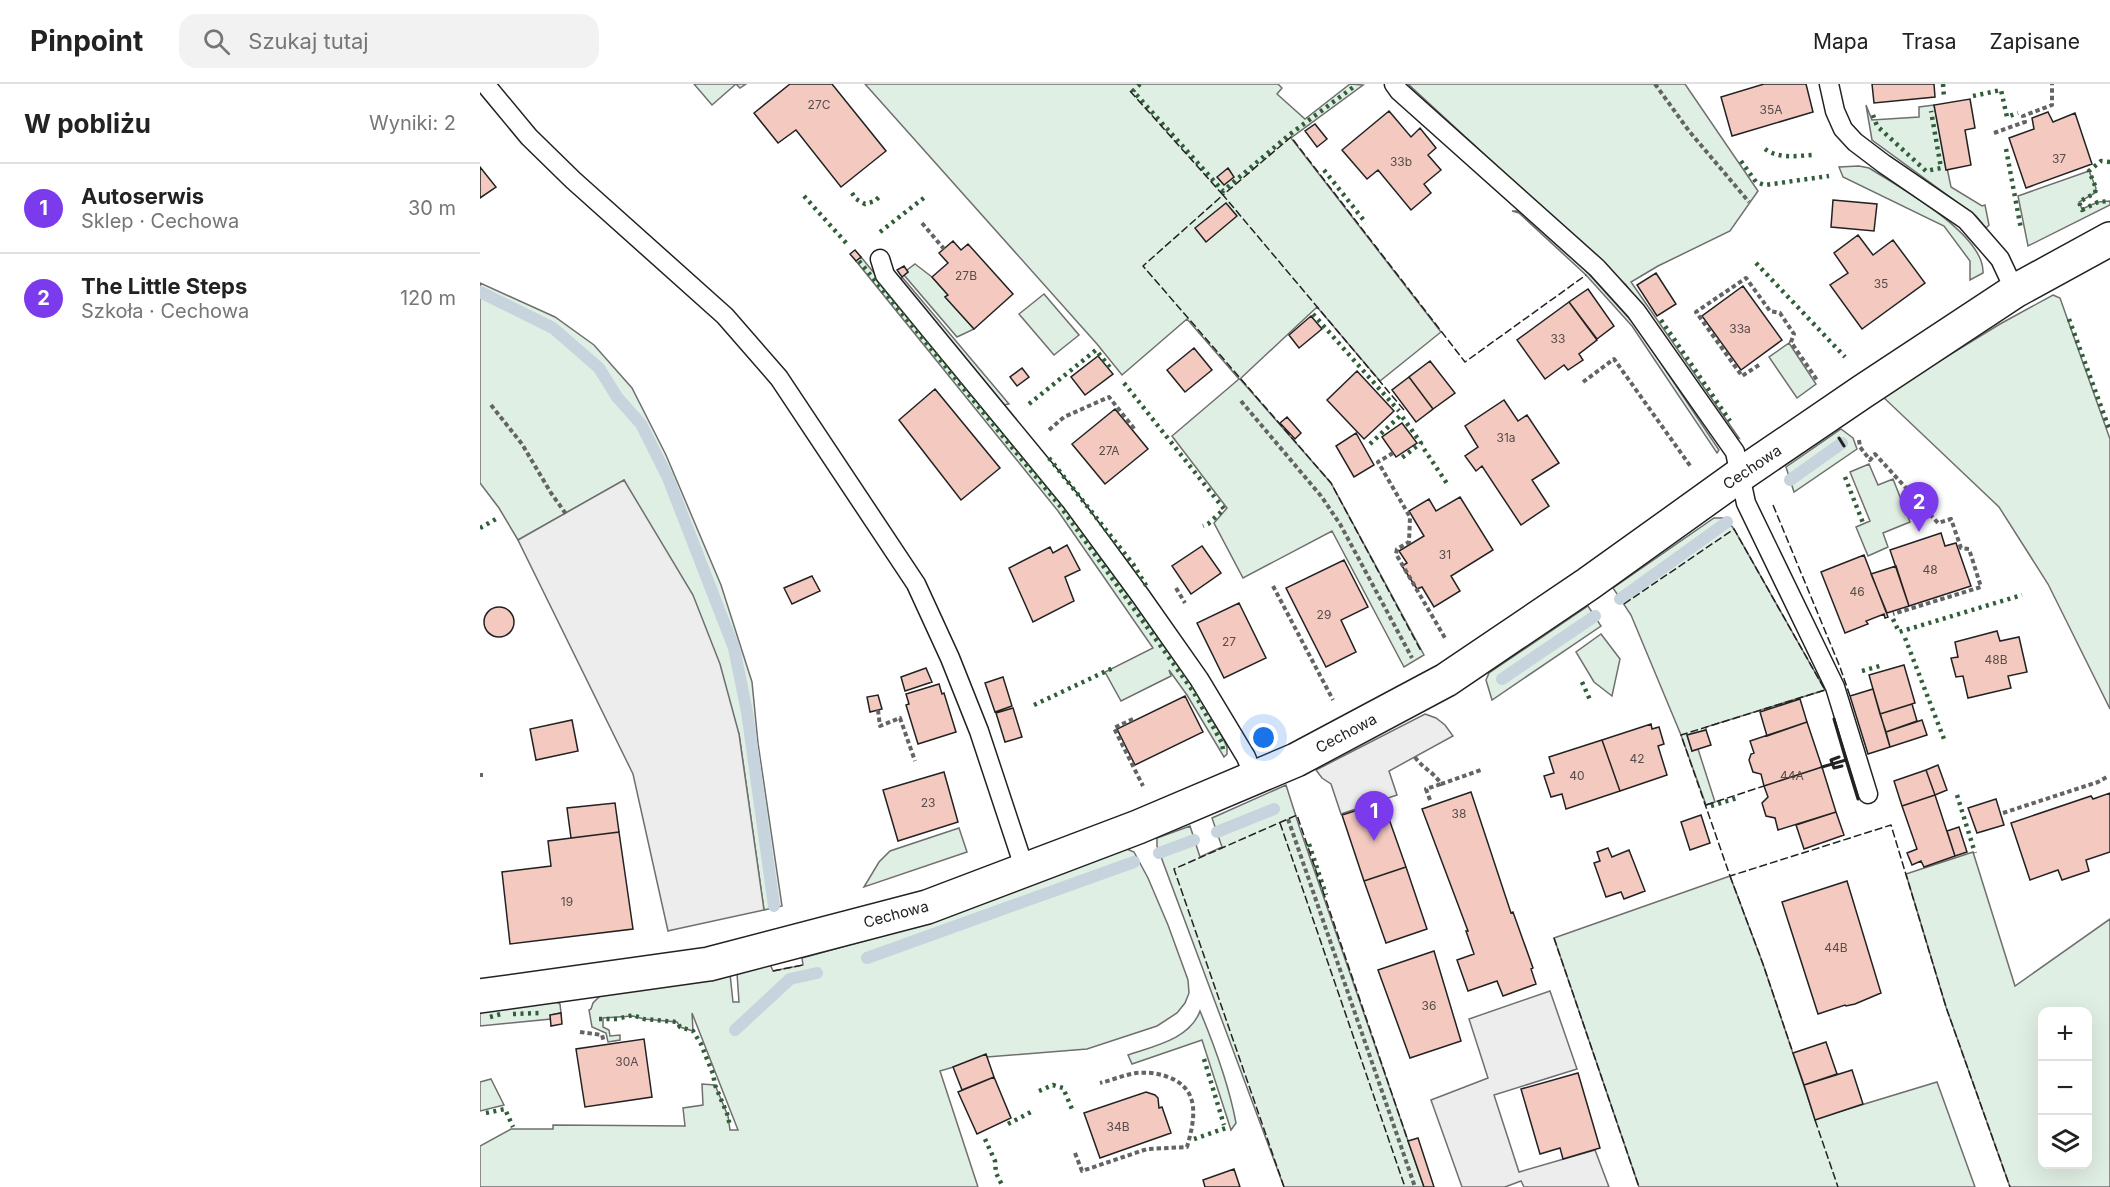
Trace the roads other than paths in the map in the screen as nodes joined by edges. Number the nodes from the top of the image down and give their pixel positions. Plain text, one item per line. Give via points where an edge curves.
1 (484, 84) edge
2 (1394, 84) edge
3 (1829, 84) edge
4 (2110, 239) edge
5 (880, 259) dead end
6 (2015, 291) junction
7 (1740, 475) junction
8 (1255, 779) junction
9 (1868, 794) dead end
10 (1025, 870) junction
11 (480, 996) edge

1 - 10 lane via 529,137 724,316 779,378 916,584 979,731
2 - 7 lane via 1597,268 1636,311 1735,452
3 - 6 lane via 1835,111 1849,136 1966,220 2000,259
4 - 6 street, Cechowa
5 - 8 lane via 885,274 1071,501 1140,595 1199,679
6 - 7 street, Cechowa
7 - 8 street, Cechowa via 1446,680
7 - 9 lane via 1746,503 1835,687
8 - 10 street, Cechowa
10 - 11 street, Cechowa via 927,907 709,964

